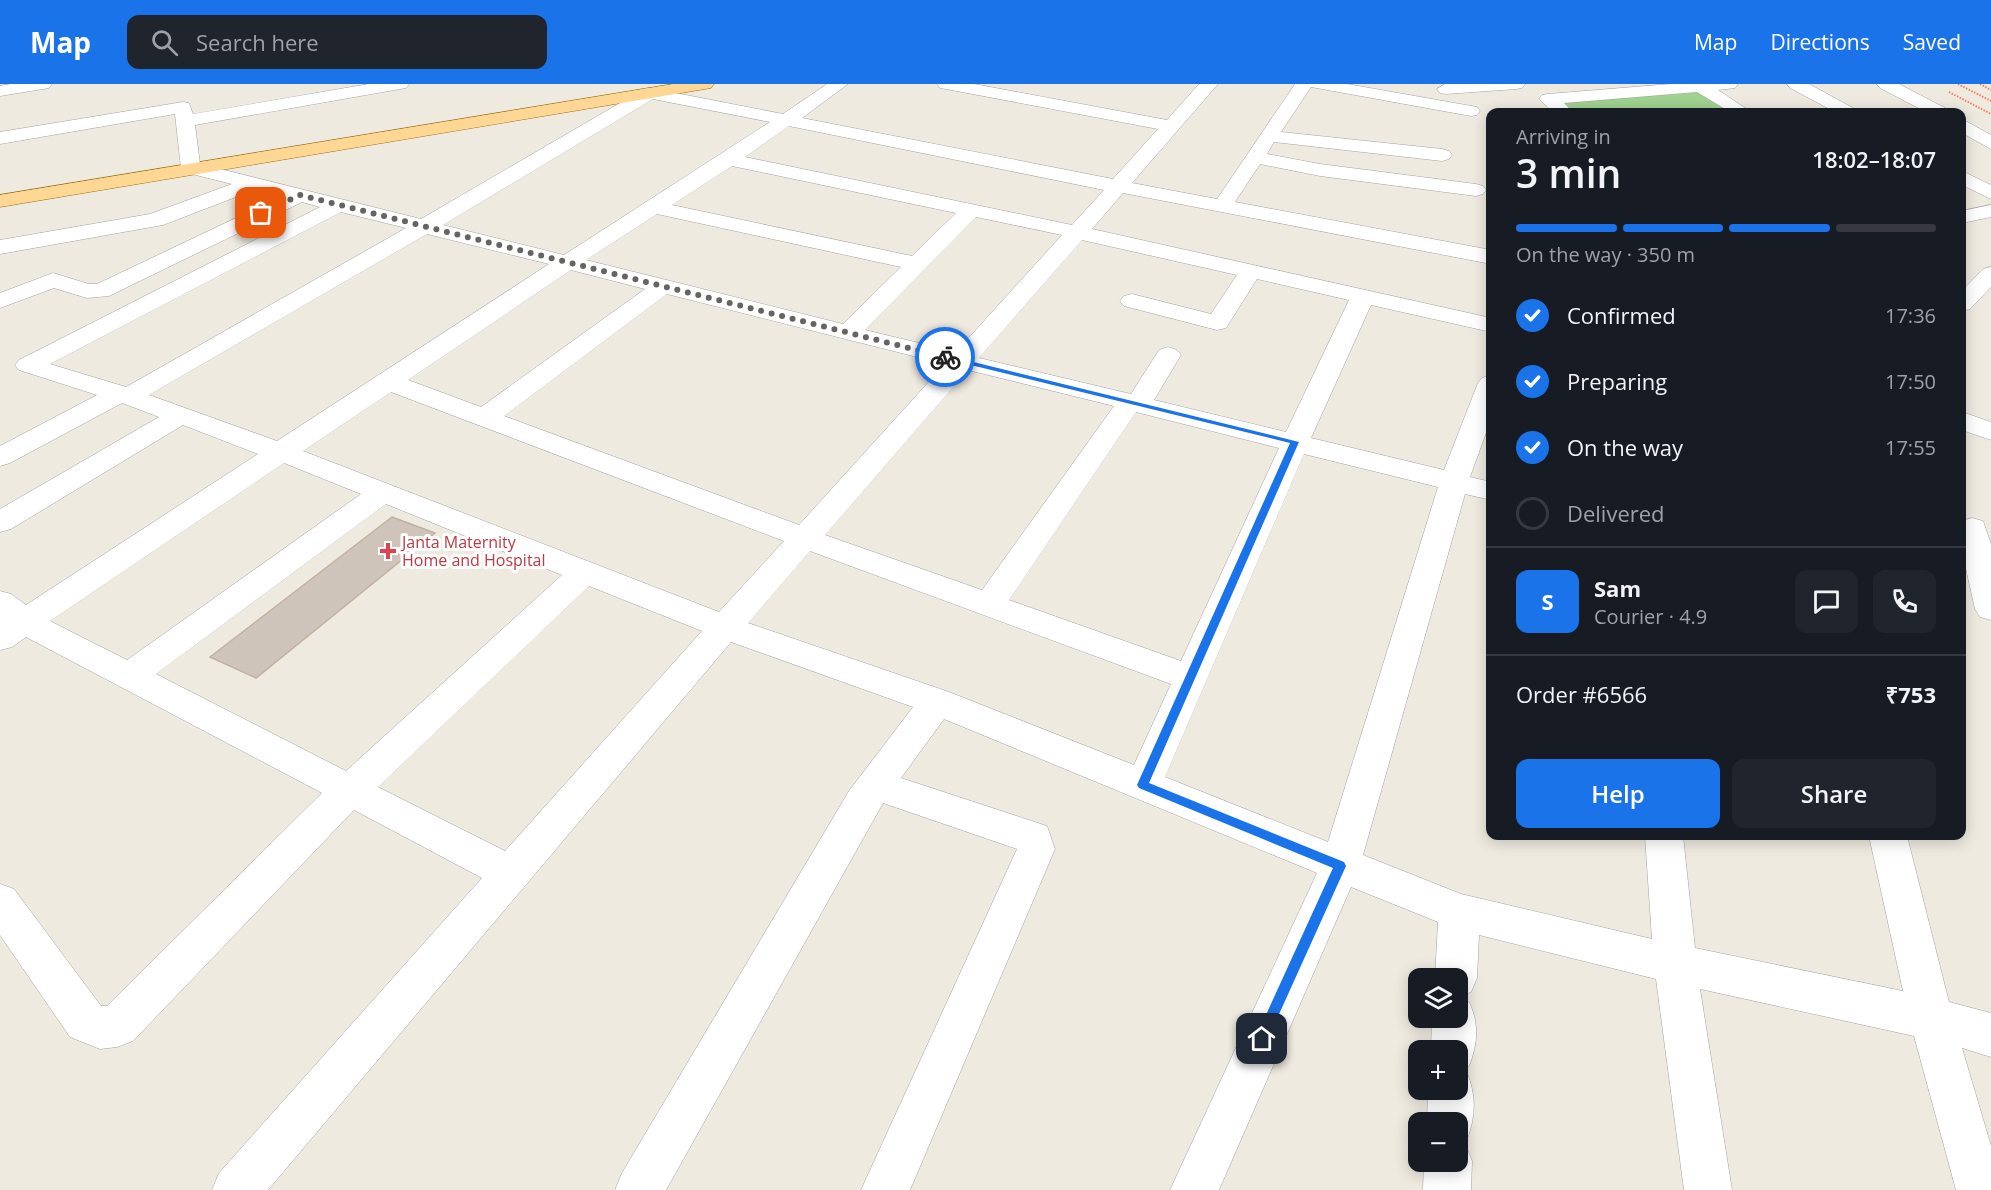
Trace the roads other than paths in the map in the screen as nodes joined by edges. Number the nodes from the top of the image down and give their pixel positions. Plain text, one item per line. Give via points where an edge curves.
1 (43, 84) edge
2 (400, 84) edge
3 (705, 84) edge
4 (839, 84) edge
5 (946, 84) edge
6 (1209, 84) edge
7 (1304, 84) edge
8 (1317, 84) edge
9 (1516, 84) edge
10 (1729, 84) edge
11 (1796, 84) edge
12 (1886, 84) edge
13 (1443, 86) edge
14 (1700, 87) junction
15 (649, 88) edge
16 (0, 91) edge
17 (1552, 100) edge
18 (182, 107) junction
19 (1735, 108) edge
20 (1839, 108) edge
21 (1931, 108) edge
22 (786, 120) junction
23 (1171, 126) junction
24 (1966, 127) edge
25 (1269, 136) junction
26 (0, 138) edge
27 (1988, 141) edge
28 (1966, 142) edge
29 (1442, 155) dead end
30 (1255, 157) junction
31 (729, 159) junction
32 (191, 168) junction
33 (1966, 179) edge
34 (255, 183) junction
35 (1116, 186) junction
36 (1476, 190) dead end
37 (1991, 193) edge
38 (300, 195) junction
39 (0, 201) edge
40 (341, 204) junction
41 (1222, 206) junction
42 (654, 207) junction
43 (972, 210) junction
44 (1991, 211) edge
45 (1966, 216) edge
46 (425, 226) junction
47 (1076, 232) junction
48 (0, 247) edge
49 (1486, 256) edge
50 (568, 262) junction
51 (917, 264) junction
52 (1251, 271) junction
53 (1991, 274) edge
54 (53, 279) junction
55 (126, 279) junction
56 (0, 286) edge
57 (663, 286) junction
58 (164, 295) junction
59 (1363, 296) junction
60 (1966, 300) edge
61 (0, 301) edge
62 (1132, 301) dead end
63 (1486, 324) edge
64 (848, 333) junction
65 (1168, 355) dead end
66 (961, 361) junction
67 (389, 382) junction
68 (124, 394) junction
69 (1486, 396) edge
70 (1134, 403) junction
71 (181, 415) junction
72 (484, 418) junction
73 (1966, 422) edge
74 (1991, 432) edge
75 (1294, 442) junction
76 (283, 453) junction
77 (0, 457) edge
78 (1454, 481) junction
79 (1486, 490) edge
80 (383, 492) junction
81 (0, 522) edge
82 (1972, 528) dead end
83 (804, 538) junction
84 (585, 572) junction
85 (990, 605) junction
86 (1966, 607) edge
87 (1991, 610) edge
88 (8, 621) edge
89 (726, 628) junction
90 (129, 676) junction
91 (1190, 677) junction
92 (937, 702) junction
93 (875, 785) junction
94 (1143, 785) junction
95 (350, 790) junction
96 (1664, 840) edge
97 (1889, 840) edge
98 (1340, 866) junction
99 (512, 874) junction
100 (0, 902) edge
101 (1459, 912) junction
102 (1675, 964) junction
103 (1456, 968) edge
104 (1930, 1018) junction
105 (1991, 1035) edge
106 (1448, 1172) edge
107 (236, 1190) edge
108 (639, 1190) edge
109 (885, 1190) edge
110 (1194, 1190) edge
111 (1447, 1190) edge
112 (1708, 1190) edge
113 (1980, 1190) edge

1 - 16 street
2 - 18 street
3 - 15 main road
4 - 22 street
5 - 23 street
6 - 23 street
7 - 25 street
8 - 13 street via 1477,117
9 - 13 street
10 - 14 street
11 - 20 street
12 - 21 street
14 - 17 street
14 - 19 street
15 - 22 street
15 - 32 main road
15 - 46 street
18 - 26 street
18 - 32 street
22 - 31 street
22 - 35 street
23 - 35 street
24 - 27 street
25 - 29 street
25 - 30 street
27 - 28 street
30 - 36 street via 1320,170
30 - 41 street
31 - 42 street
31 - 43 street
32 - 34 street
32 - 39 main road
33 - 37 street
34 - 38 street
34 - 48 street via 155,220
35 - 41 street
35 - 47 street
38 - 40 street
38 - 55 street
40 - 46 street
40 - 58 street
41 - 49 street
42 - 50 street
42 - 51 street
43 - 47 street
43 - 51 street
44 - 45 street
46 - 50 street
46 - 68 street
47 - 52 street
47 - 66 street
50 - 57 street
50 - 67 street
51 - 64 street
52 - 59 street
52 - 62 street via 1217,323
53 - 60 street
54 - 55 street via 96,292
54 - 56 street
54 - 61 street
55 - 58 street
57 - 64 street
57 - 72 street
58 - 68 street via 28,365
59 - 63 street
59 - 75 street
64 - 66 street
65 - 70 street
66 - 70 street
66 - 83 street
67 - 72 street
67 - 76 street
68 - 71 street
68 - 77 street
69 - 78 street
70 - 75 street
70 - 85 street
71 - 76 street
71 - 81 street
72 - 83 street
73 - 74 street
75 - 78 street
75 - 91 street
76 - 80 street
76 - 88 street
78 - 79 street
78 - 98 street
80 - 84 street
80 - 90 street
82 - 87 street
83 - 85 street
83 - 89 street
84 - 89 street
84 - 95 street
85 - 91 street
86 - 87 street
88 - 90 street
89 - 92 street
89 - 99 street
90 - 95 street
91 - 94 street
92 - 93 street
92 - 94 street
93 - 108 street
93 - 109 street via 1033,838 1036,849
94 - 98 street
95 - 99 street
95 - 100 street via 117,1026 100,1028 86,1022
96 - 102 street
97 - 104 street
98 - 101 street
98 - 110 street
99 - 107 street
101 - 102 street
101 - 103 street
102 - 104 street
102 - 112 street
104 - 105 street
104 - 113 street
106 - 111 street

